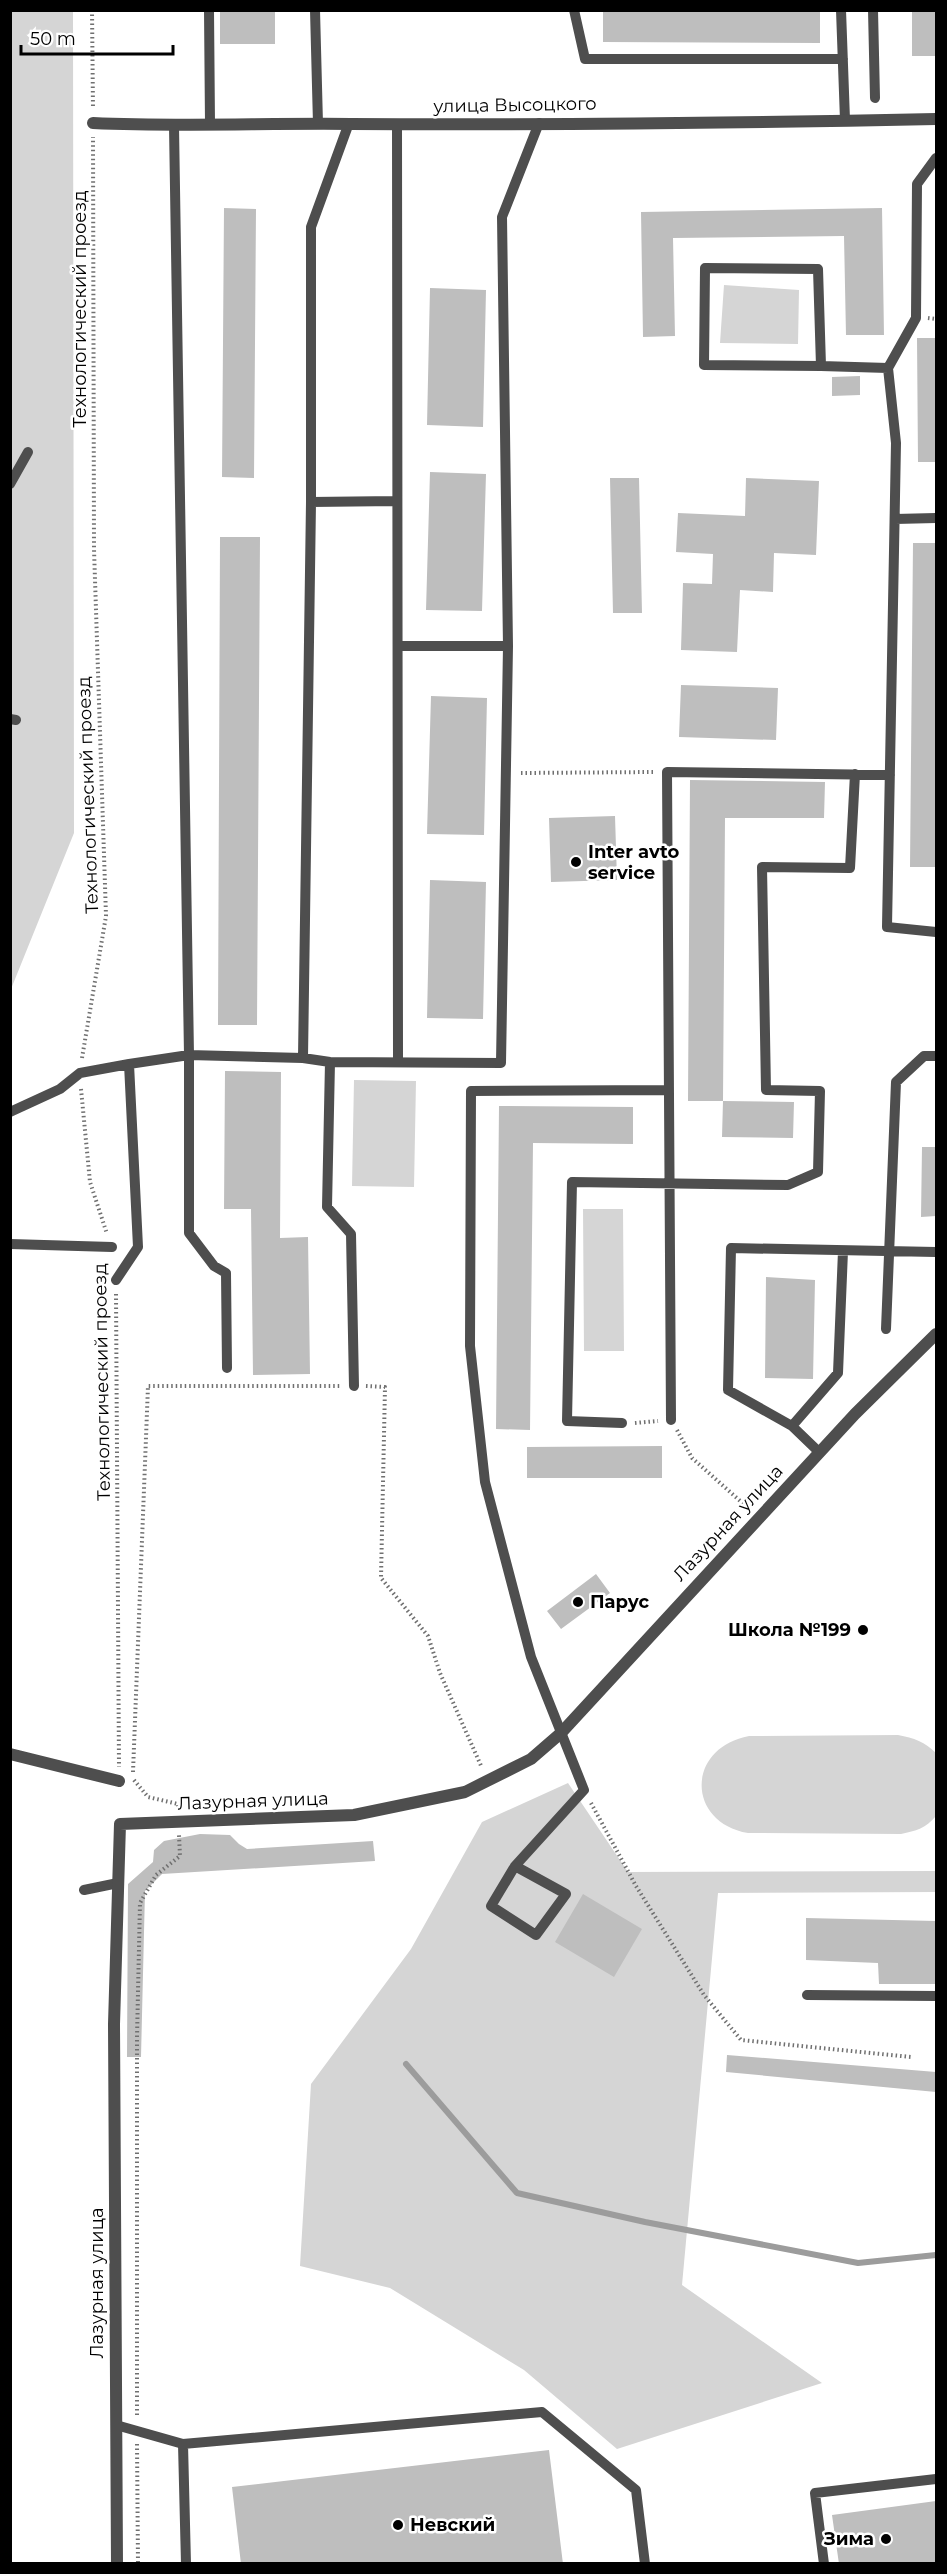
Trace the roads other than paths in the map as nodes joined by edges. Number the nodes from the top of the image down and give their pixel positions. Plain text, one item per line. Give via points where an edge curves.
1 (209, 10) edge
2 (315, 10) edge
3 (574, 10) edge
4 (842, 10) edge
5 (873, 10) edge
6 (843, 59) junction
7 (875, 98) dead end
8 (936, 119) edge
9 (845, 120) junction
10 (93, 123) road end
11 (349, 123) junction
12 (539, 123) junction
13 (210, 124) junction
14 (318, 124) junction
15 (397, 124) junction
16 (174, 126) junction
17 (936, 158) edge
18 (821, 366) junction
19 (888, 368) junction
20 (28, 452) dead end
21 (10, 484) edge
22 (398, 501) junction
23 (310, 502) junction
24 (936, 518) edge
25 (895, 519) junction
26 (398, 646) junction
27 (508, 646) junction
28 (855, 774) junction
29 (890, 775) junction
30 (936, 932) edge
31 (189, 1055) junction
32 (936, 1056) edge
33 (303, 1058) junction
34 (398, 1061) junction
35 (330, 1062) junction
36 (129, 1064) junction
37 (669, 1090) junction
38 (10, 1112) edge
39 (671, 1182) junction
40 (10, 1244) edge
41 (112, 1247) road end
42 (843, 1251) junction
43 (889, 1252) junction
44 (936, 1252) edge
45 (116, 1280) road end
46 (886, 1329) dead end
47 (936, 1334) edge
48 (227, 1368) dead end
49 (354, 1386) road end
50 (671, 1420) road end
51 (622, 1424) road end
52 (792, 1426) junction
53 (819, 1452) junction
54 (561, 1733) junction
55 (10, 1754) edge
56 (119, 1781) road end
57 (515, 1866) junction
58 (118, 1883) junction
59 (84, 1890) dead end
60 (807, 1995) dead end
61 (936, 1996) edge
62 (116, 2425) junction
63 (183, 2444) junction
64 (936, 2479) edge
65 (117, 2564) edge
66 (186, 2564) edge
67 (645, 2564) edge
68 (824, 2564) edge

1 - 13 lane
2 - 14 lane
3 - 6 lane via 585,60
4 - 6 lane
5 - 7 lane
6 - 9 lane
8 - 9 street, улица Высоцкого
9 - 12 street, улица Высоцкого
10 - 16 street, улица Высоцкого
11 - 14 street, улица Высоцкого
11 - 15 street, улица Высоцкого
11 - 23 lane via 311,227
12 - 15 street, улица Высоцкого
12 - 27 lane via 502,217
13 - 14 street, улица Высоцкого
13 - 16 street, улица Высоцкого
15 - 22 lane
16 - 31 lane
17 - 19 lane via 917,184 915,318
18 - 18 lane via 818,268 705,268 704,365
18 - 19 lane
19 - 25 lane via 896,443
20 - 21 lane
22 - 23 lane
22 - 26 lane
23 - 33 lane
24 - 25 lane
25 - 29 lane
26 - 27 lane
26 - 34 lane
27 - 34 lane via 501,1063
28 - 29 lane
28 - 37 lane via 667,772
28 - 39 lane via 850,868 762,867 766,1090 820,1091 818,1172 788,1185
29 - 30 lane via 887,927
31 - 33 lane
31 - 36 lane
31 - 48 lane via 189,1233 214,1266 226,1273
32 - 43 lane via 924,1056 896,1082
33 - 35 lane
34 - 35 lane
35 - 49 lane via 327,1207 351,1234
36 - 38 lane via 80,1073 60,1089
36 - 45 lane via 138,1247
37 - 39 lane
37 - 54 lane via 471,1091 470,1346 484,1482 531,1657
39 - 50 lane
39 - 51 lane via 572,1182 567,1421
40 - 41 lane
42 - 43 lane
42 - 52 lane via 838,1373
42 - 52 lane via 731,1248 728,1390
43 - 44 lane
43 - 46 lane
47 - 53 street, Лазурная улица
52 - 53 lane
53 - 54 street, Лазурная улица
54 - 57 lane via 584,1790
54 - 58 street, Лазурная улица via 531,1759 465,1792 354,1815 120,1824
55 - 56 street
57 - 57 lane via 491,1906 536,1935 567,1894
58 - 59 lane
58 - 62 street, Лазурная улица via 114,2024
60 - 61 lane
62 - 63 lane
62 - 65 street, Лазурная улица
63 - 66 lane
63 - 67 lane via 542,2412 636,2490
64 - 68 lane via 815,2493

